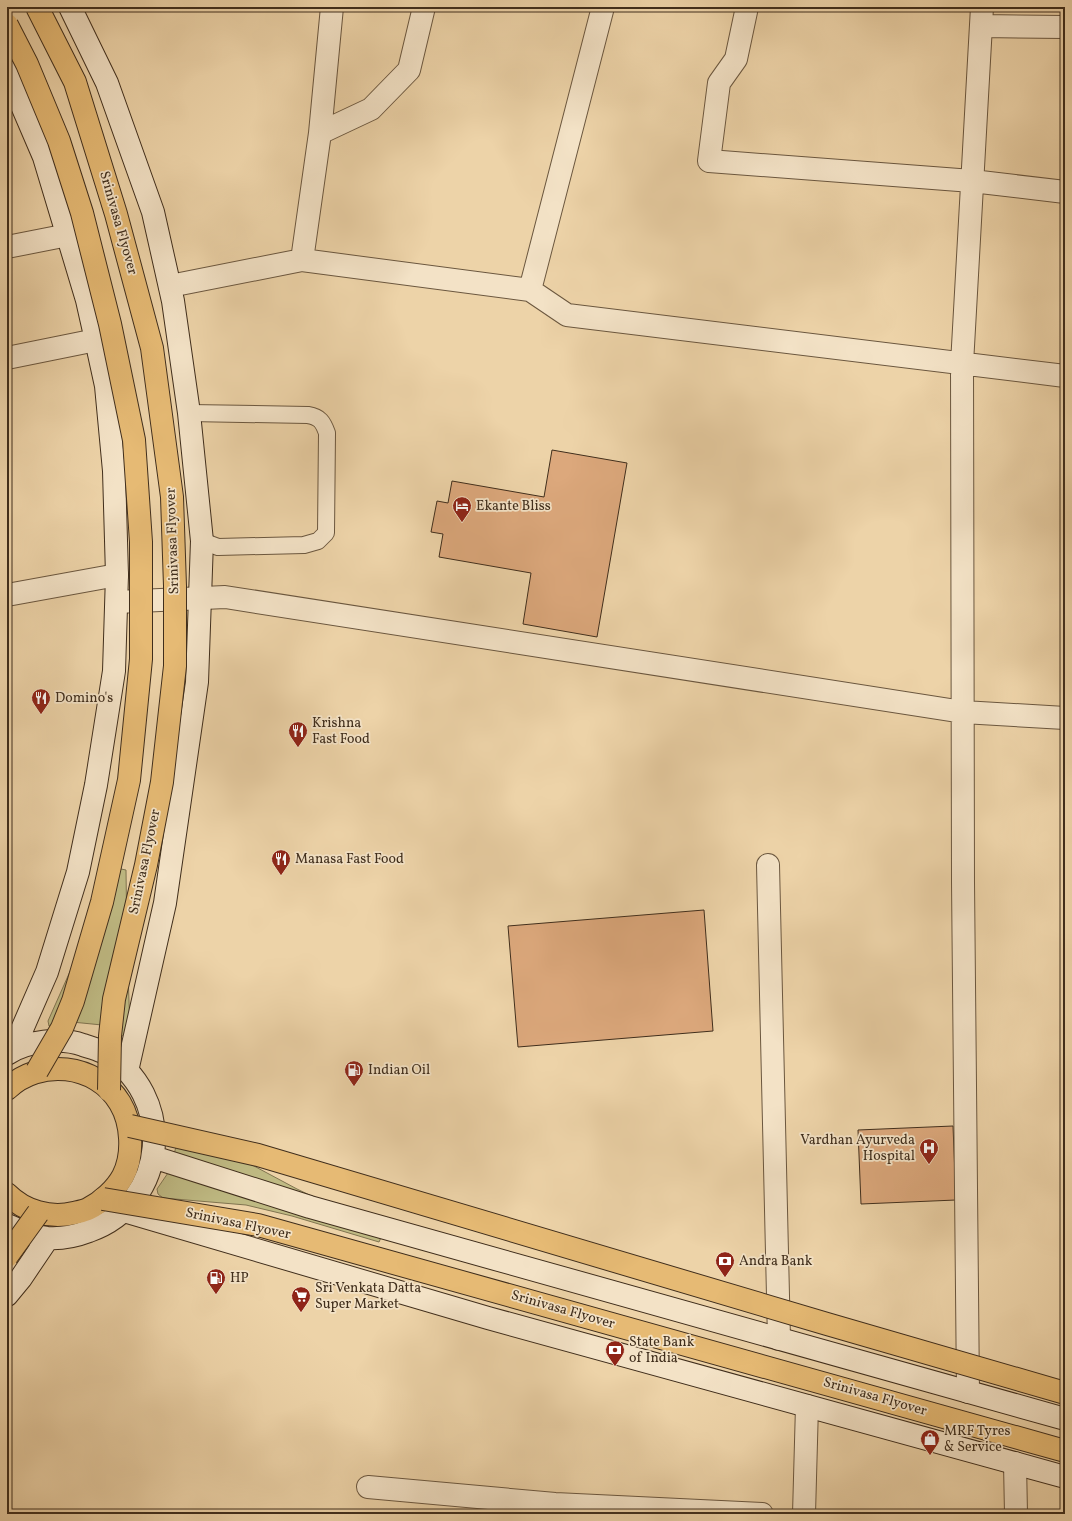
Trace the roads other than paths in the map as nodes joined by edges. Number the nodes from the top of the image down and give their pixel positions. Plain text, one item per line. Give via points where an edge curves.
1 (37, 7) edge
2 (70, 7) edge
3 (332, 7) edge
4 (424, 7) edge
5 (603, 7) edge
6 (747, 7) edge
7 (982, 16) edge
8 (7, 25) edge
9 (1065, 28) edge
10 (7, 71) edge
11 (320, 133) junction
12 (972, 181) junction
13 (1065, 192) edge
14 (68, 235) junction
15 (7, 247) edge
16 (302, 260) junction
17 (170, 286) junction
18 (530, 290) junction
19 (96, 340) junction
20 (7, 358) edge
21 (962, 364) junction
22 (1065, 376) edge
23 (189, 413) junction
24 (202, 541) junction
25 (117, 575) junction
26 (7, 595) edge
27 (200, 597) junction
28 (117, 602) junction
29 (963, 712) junction
30 (1065, 718) edge
31 (768, 865) dead end
32 (10, 1052) edge
33 (127, 1070) junction
34 (37, 1071) junction
35 (7, 1089) edge
36 (109, 1090) junction
37 (130, 1126) junction
38 (153, 1157) junction
39 (7, 1194) edge
40 (103, 1199) junction
41 (124, 1211) junction
42 (38, 1213) junction
43 (7, 1225) edge
44 (48, 1238) junction
45 (7, 1256) edge
46 (7, 1295) edge
47 (779, 1339) junction
48 (968, 1392) junction
49 (1065, 1393) edge
50 (807, 1406) junction
51 (1065, 1419) edge
52 (1065, 1451) edge
53 (1015, 1463) junction
54 (1065, 1477) edge
55 (368, 1487) dead end
56 (762, 1514) edge
57 (804, 1514) edge
58 (1016, 1514) edge

1 - 36 main road, Srinivasa Flyover, bridge via 75,82 116,214 152,348 172,497 175,666 162,782 146,865 114,999
2 - 17 street via 107,83 153,212
3 - 11 street
4 - 11 street via 409,70 371,109
5 - 18 street
6 - 12 street via 736,59 719,83 708,161
7 - 9 street
7 - 12 street
8 - 34 main road, bridge via 28,64 59,141 82,213 110,324 134,440 141,542 141,659 129,780 102,902 73,1001 62,1028
10 - 14 street via 44,156
11 - 16 street
12 - 13 street
12 - 21 street
14 - 15 street
14 - 19 street
16 - 17 street
16 - 18 street
17 - 23 street
18 - 21 street via 567,315
19 - 20 street
19 - 25 street via 106,386 114,471
21 - 22 street
21 - 29 street
23 - 24 street
23 - 24 lane via 308,415 317,417 324,424 327,433 326,533 318,541 304,545 218,547
24 - 27 street
25 - 26 street
25 - 28 street
27 - 28 street
27 - 29 street via 225,597
27 - 33 street via 197,682 165,903
28 - 32 street via 114,671 96,785 78,872 47,972
29 - 30 street
29 - 48 street
31 - 47 street
32 - 33 street via 42,1041 73,1042 102,1052
33 - 38 street via 141,1089 150,1111 155,1134
34 - 35 main road via 16,1081
34 - 36 main road via 60,1068 83,1073 104,1084
36 - 37 main road via 120,1103
37 - 40 main road via 131,1151 124,1175
37 - 49 main road, bridge via 258,1155
38 - 41 street via 147,1177
38 - 47 street via 310,1207
39 - 42 main road via 16,1203
40 - 42 main road via 88,1209 64,1215
40 - 52 main road, Srinivasa Flyover, bridge via 258,1225
41 - 44 street via 102,1227 76,1236
41 - 50 street via 488,1318
42 - 45 main road, bridge
43 - 44 street via 25,1233
44 - 46 street
47 - 48 street
48 - 51 street
50 - 53 street
50 - 57 street
53 - 54 street
53 - 58 street
55 - 56 street via 555,1504

